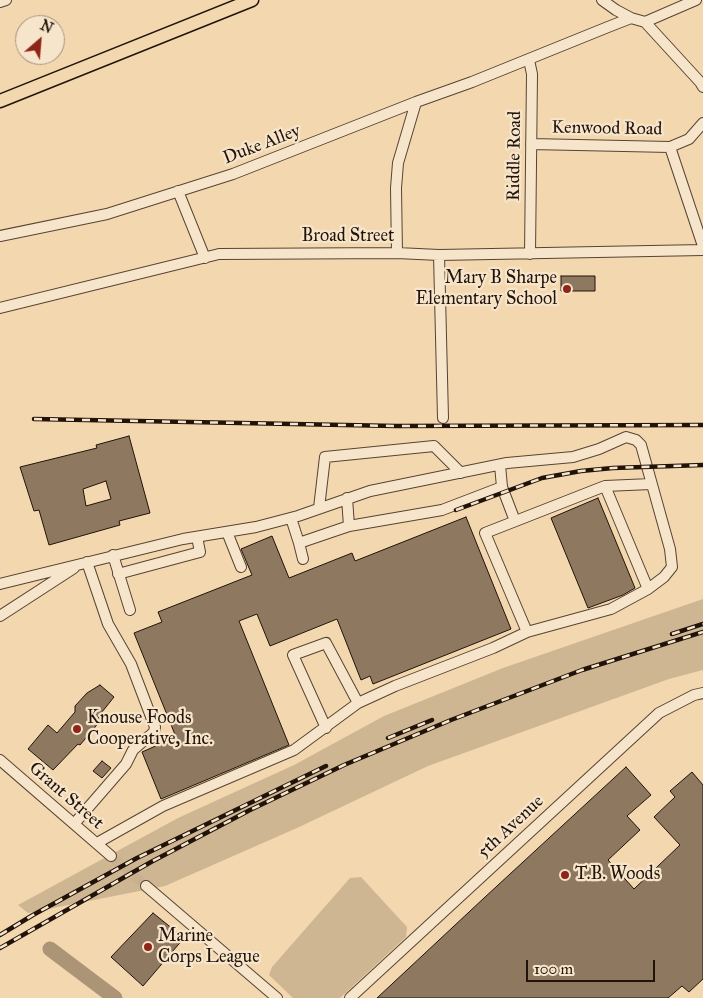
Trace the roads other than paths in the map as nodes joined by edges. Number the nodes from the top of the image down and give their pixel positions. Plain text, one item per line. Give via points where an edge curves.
1 (6, 0) edge
2 (252, 0) edge
3 (602, 0) edge
4 (696, 0) edge
5 (0, 2) edge
6 (631, 18) junction
7 (645, 22) junction
8 (529, 60) junction
9 (703, 87) edge
10 (0, 101) edge
11 (416, 102) junction
12 (703, 123) edge
13 (531, 144) junction
14 (670, 147) junction
15 (178, 191) junction
16 (0, 236) edge
17 (703, 248) edge
18 (397, 253) junction
19 (530, 254) junction
20 (439, 255) junction
21 (205, 258) junction
22 (0, 308) edge
23 (443, 418) dead end
24 (500, 465) junction
25 (461, 473) junction
26 (651, 484) junction
27 (605, 486) junction
28 (502, 487) junction
29 (347, 498) junction
30 (319, 508) junction
31 (291, 518) junction
32 (515, 521) junction
33 (349, 526) junction
34 (227, 532) junction
35 (197, 537) junction
36 (299, 542) junction
37 (113, 555) junction
38 (303, 559) dead end
39 (84, 562) junction
40 (241, 567) dead end
41 (118, 574) junction
42 (0, 584) edge
43 (648, 590) junction
44 (130, 610) dead end
45 (0, 616) edge
46 (527, 632) junction
47 (703, 693) edge
48 (358, 703) junction
49 (326, 728) junction
50 (0, 760) edge
51 (74, 824) junction
52 (97, 843) junction
53 (111, 856) tunnel mouth
54 (146, 886) tunnel mouth
55 (278, 998) edge
56 (350, 998) edge

1 - 5 street
2 - 10 main road
3 - 6 street
4 - 7 street
6 - 7 street
6 - 8 street, Duke Alley
7 - 9 street
8 - 11 street, Duke Alley
8 - 13 street, Riddle Road via 532,74
11 - 15 street, Duke Alley via 233,174
11 - 18 street via 398,163
12 - 14 street, Kenwood Road via 690,139
13 - 14 street, Kenwood Road
13 - 19 street, Riddle Road
14 - 17 street
15 - 16 street, Duke Alley via 107,214
15 - 21 street
17 - 19 street, Broad Street
18 - 20 street, Broad Street
18 - 21 street, Broad Street via 219,254
19 - 20 street, Broad Street
20 - 23 street
21 - 22 street, Broad Street
24 - 25 street
24 - 26 street via 573,457 626,437 641,444
24 - 28 street
25 - 29 street
25 - 30 street via 434,446 325,457
26 - 27 street
26 - 43 street via 672,567
27 - 32 street
27 - 43 street
28 - 32 street
28 - 33 street via 442,510
29 - 30 street
29 - 33 street
30 - 31 street
31 - 34 street
31 - 36 street
32 - 46 street via 485,533
33 - 36 street
34 - 35 street
34 - 40 street
35 - 37 street
35 - 41 street via 200,552
36 - 38 street
37 - 39 street
37 - 41 street
39 - 42 street
39 - 45 street
39 - 51 street via 108,624 130,664 156,727 133,750 126,764
41 - 44 street
43 - 46 street via 611,609
46 - 48 street
47 - 56 street, 5th Avenue via 659,713
48 - 49 street
48 - 49 street via 326,643 293,655
49 - 52 street via 294,750 163,806
50 - 51 street, Grant Street
51 - 52 street, Grant Street
52 - 53 street, Grant Street
54 - 55 street

